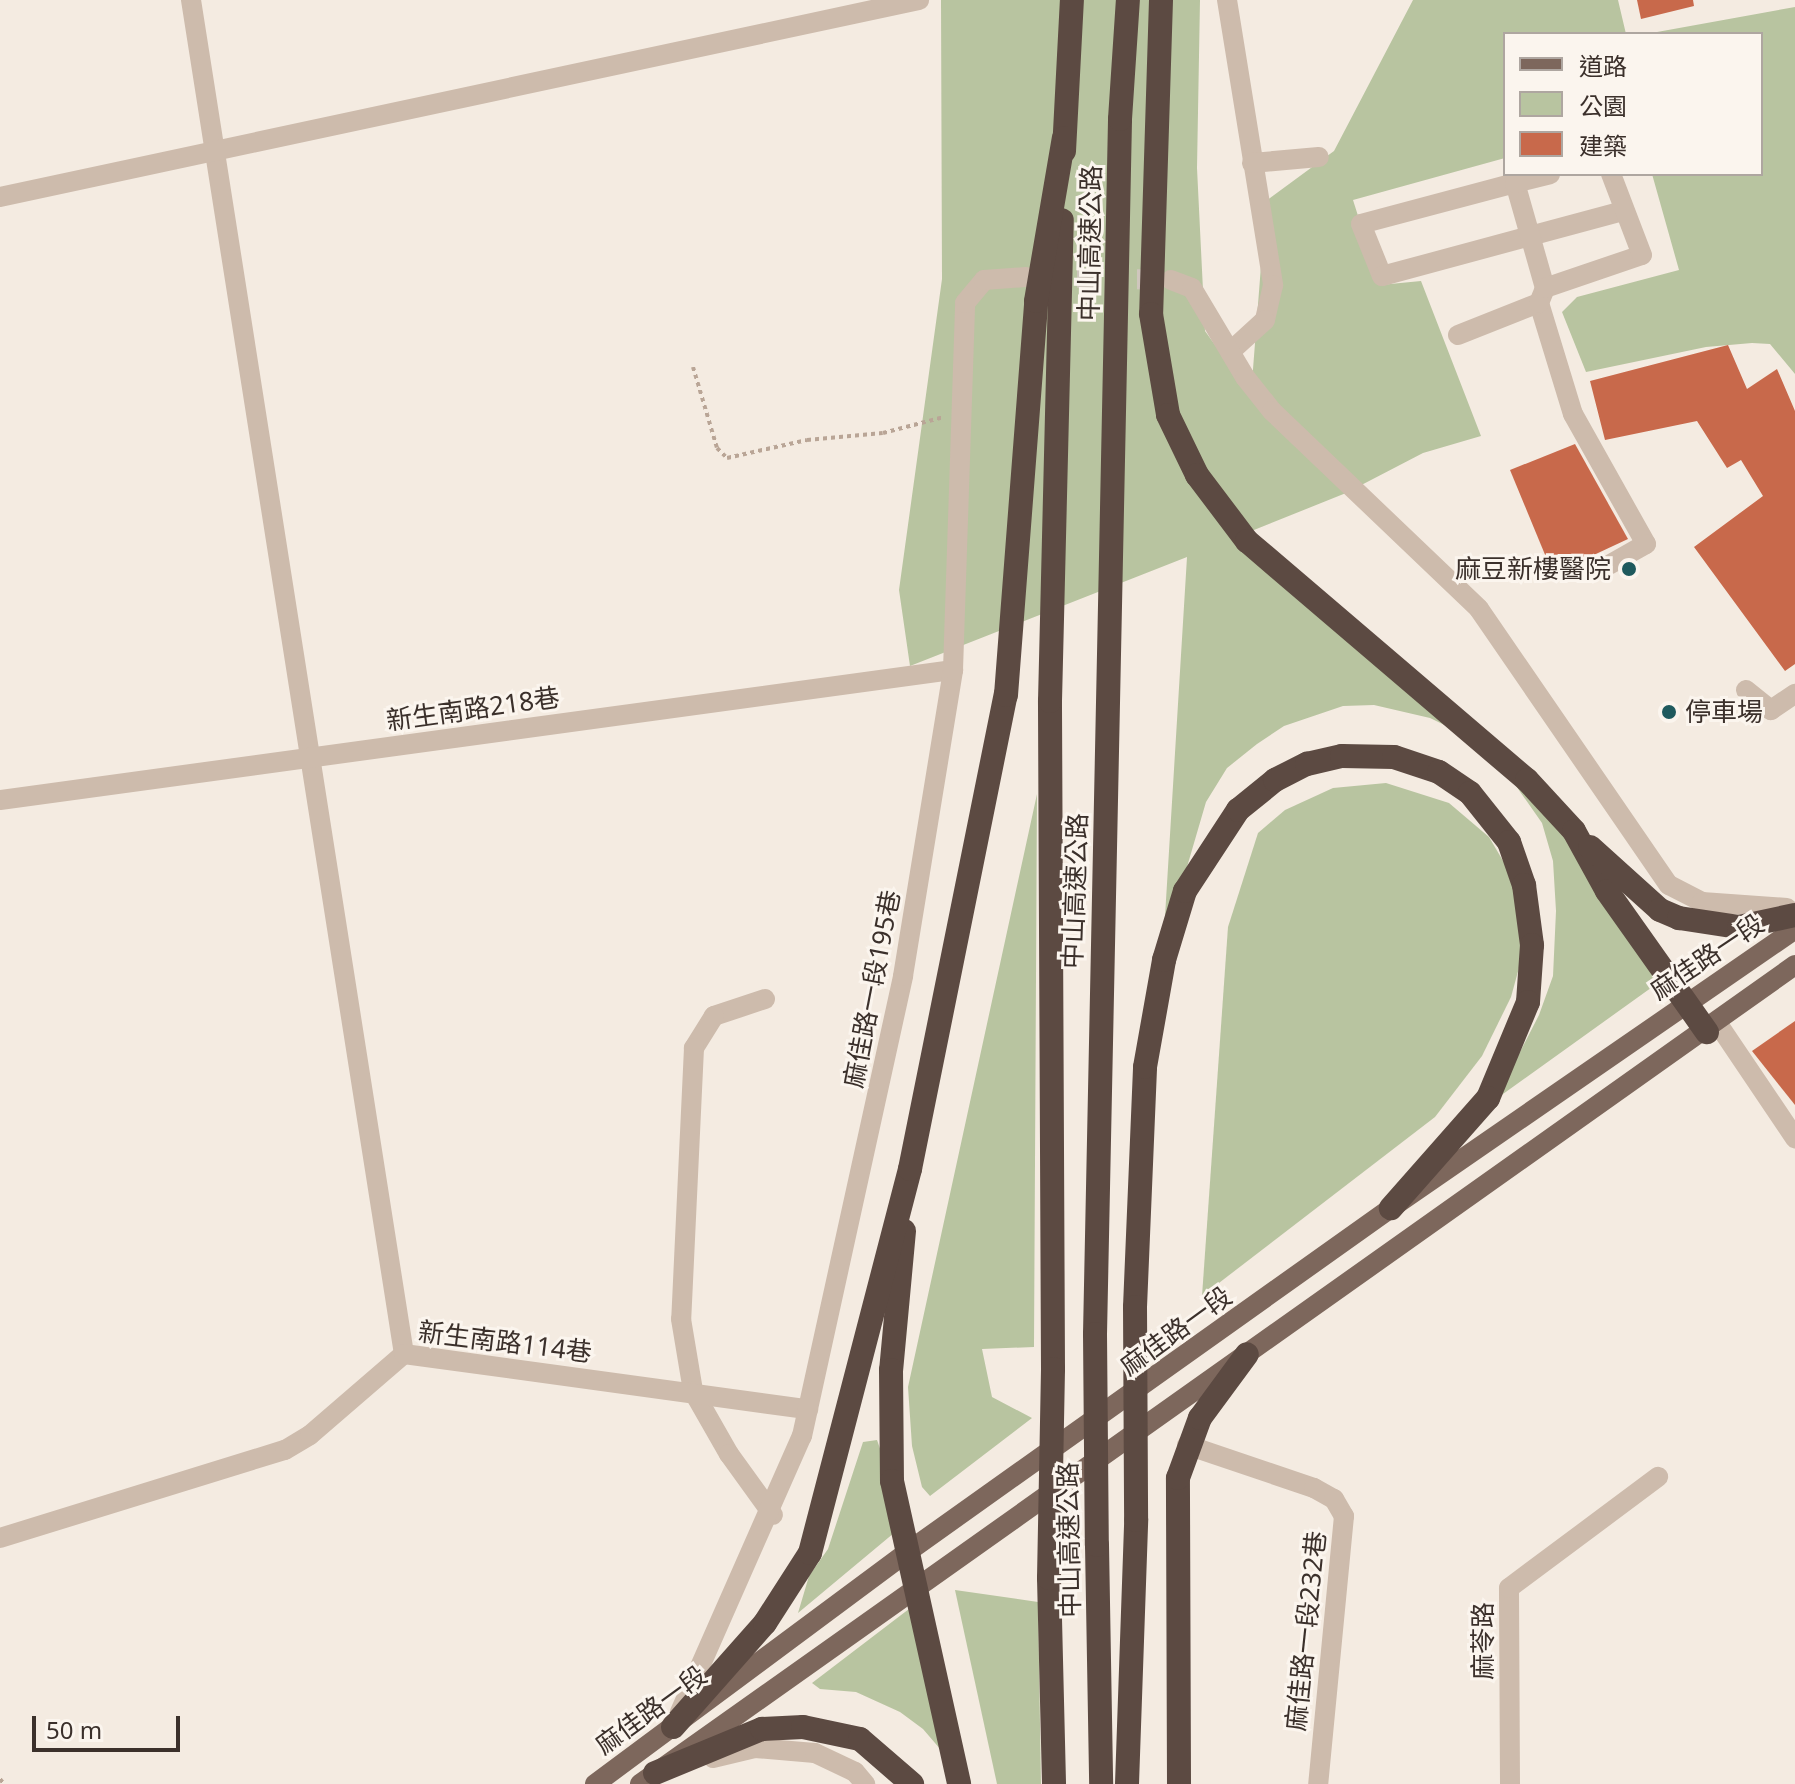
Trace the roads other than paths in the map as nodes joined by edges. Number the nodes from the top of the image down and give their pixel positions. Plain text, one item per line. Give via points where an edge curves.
1 (191, 0) edge
2 (919, 0) edge
3 (1072, 0) edge
4 (1128, 0) edge
5 (1161, 0) edge
6 (1227, 0) edge
7 (1064, 138) junction
8 (216, 155) junction
9 (1319, 157) dead end
10 (1252, 163) junction
11 (1542, 176) edge
12 (1612, 176) edge
13 (1515, 183) junction
14 (0, 197) edge
15 (1623, 211) junction
16 (1532, 236) junction
17 (1026, 277) tunnel mouth
18 (1171, 280) tunnel mouth
19 (1542, 296) junction
20 (1458, 335) dead end
21 (1230, 352) junction
22 (1607, 566) dead end
23 (953, 670) junction
24 (1746, 690) dead end
25 (1795, 694) edge
26 (310, 757) junction
27 (0, 800) edge
28 (1574, 831) junction
29 (1795, 906) edge
30 (1795, 915) edge
31 (1795, 929) edge
32 (1795, 965) edge
33 (765, 999) dead end
34 (1685, 1002) junction
35 (1712, 1028) junction
36 (1795, 1138) edge
37 (910, 1169) junction
38 (1391, 1208) junction
39 (404, 1354) junction
40 (1247, 1354) junction
41 (693, 1391) junction
42 (808, 1409) junction
43 (1187, 1445) junction
44 (1658, 1477) dead end
45 (773, 1515) dead end
46 (0, 1538) edge
47 (906, 1553) junction
48 (916, 1585) junction
49 (673, 1727) junction
50 (647, 1779) edge
51 (595, 1784) edge
52 (865, 1784) edge
53 (912, 1784) edge
54 (959, 1784) edge
55 (1054, 1784) edge
56 (1101, 1784) edge
57 (1127, 1784) edge
58 (1179, 1784) edge
59 (1318, 1784) edge
60 (1510, 1784) edge

1 - 8 street
2 - 8 street
3 - 7 highway, 中山高速公路
4 - 56 highway, 中山高速公路, bridge via 1120,134 1095,1334
5 - 28 highway via 1151,314 1168,415 1197,475 1247,541 1527,780
6 - 10 street
7 - 37 highway via 1036,301 1006,695
7 - 55 highway, 中山高速公路, bridge via 1050,701 1049,1578
8 - 14 street
8 - 26 street
9 - 10 street
10 - 21 street via 1273,297 1258,330
11 - 13 street
12 - 15 street
13 - 16 street
13 - 16 street via 1361,224 1382,276
15 - 16 street
15 - 19 street via 1642,255
16 - 19 street
17 - 23 street, 麻佳路一段195巷 via 984,280 968,295
18 - 21 street via 1192,288
19 - 20 street
19 - 22 street via 1573,414 1646,544
21 - 29 street via 1272,411 1479,609 1669,885 1702,902 1772,911
23 - 26 street, 新生南路218巷
23 - 42 street, 麻佳路一段195巷 via 903,976
24 - 25 street via 1771,710
26 - 27 street, 新生南路218巷
26 - 39 street
28 - 30 highway via 1660,910 1679,918 1739,927
28 - 34 highway via 1607,891
31 - 34 main road, 麻佳路一段
32 - 35 main road, 麻佳路一段
33 - 41 street via 714,1016 694,1048 681,1319
34 - 35 highway
34 - 38 main road, 麻佳路一段
35 - 36 street
35 - 40 main road, 麻佳路一段
37 - 47 highway via 889,1419 892,1481
37 - 49 highway via 810,1553 765,1623
38 - 47 main road, 麻佳路一段
38 - 57 highway, bridge via 1488,1098 1528,1002 1532,945 1524,885 1509,842 1470,793 1439,772 1394,757 1342,756 1307,764 1275,780 1238,810 1185,891 1164,960 1145,1067
39 - 41 street, 新生南路114巷
39 - 46 street, 新生南路114巷 via 310,1435 285,1450
40 - 43 highway via 1200,1418
40 - 48 main road, 麻佳路一段
41 - 42 street, 新生南路114巷
41 - 45 street
42 - 49 street, 麻佳路一段195巷 via 792,1460
43 - 58 highway via 1178,1478
43 - 59 street, 麻佳路一段232巷 via 1314,1488 1334,1499 1344,1516
44 - 60 street, 麻苓路 via 1509,1588
47 - 48 highway
47 - 49 main road, 麻佳路一段
48 - 50 main road, 麻佳路一段
48 - 54 highway
49 - 51 main road, 麻佳路一段
50 - 52 street via 755,1748 815,1753 855,1772
50 - 53 highway via 762,1729 803,1727 860,1739

